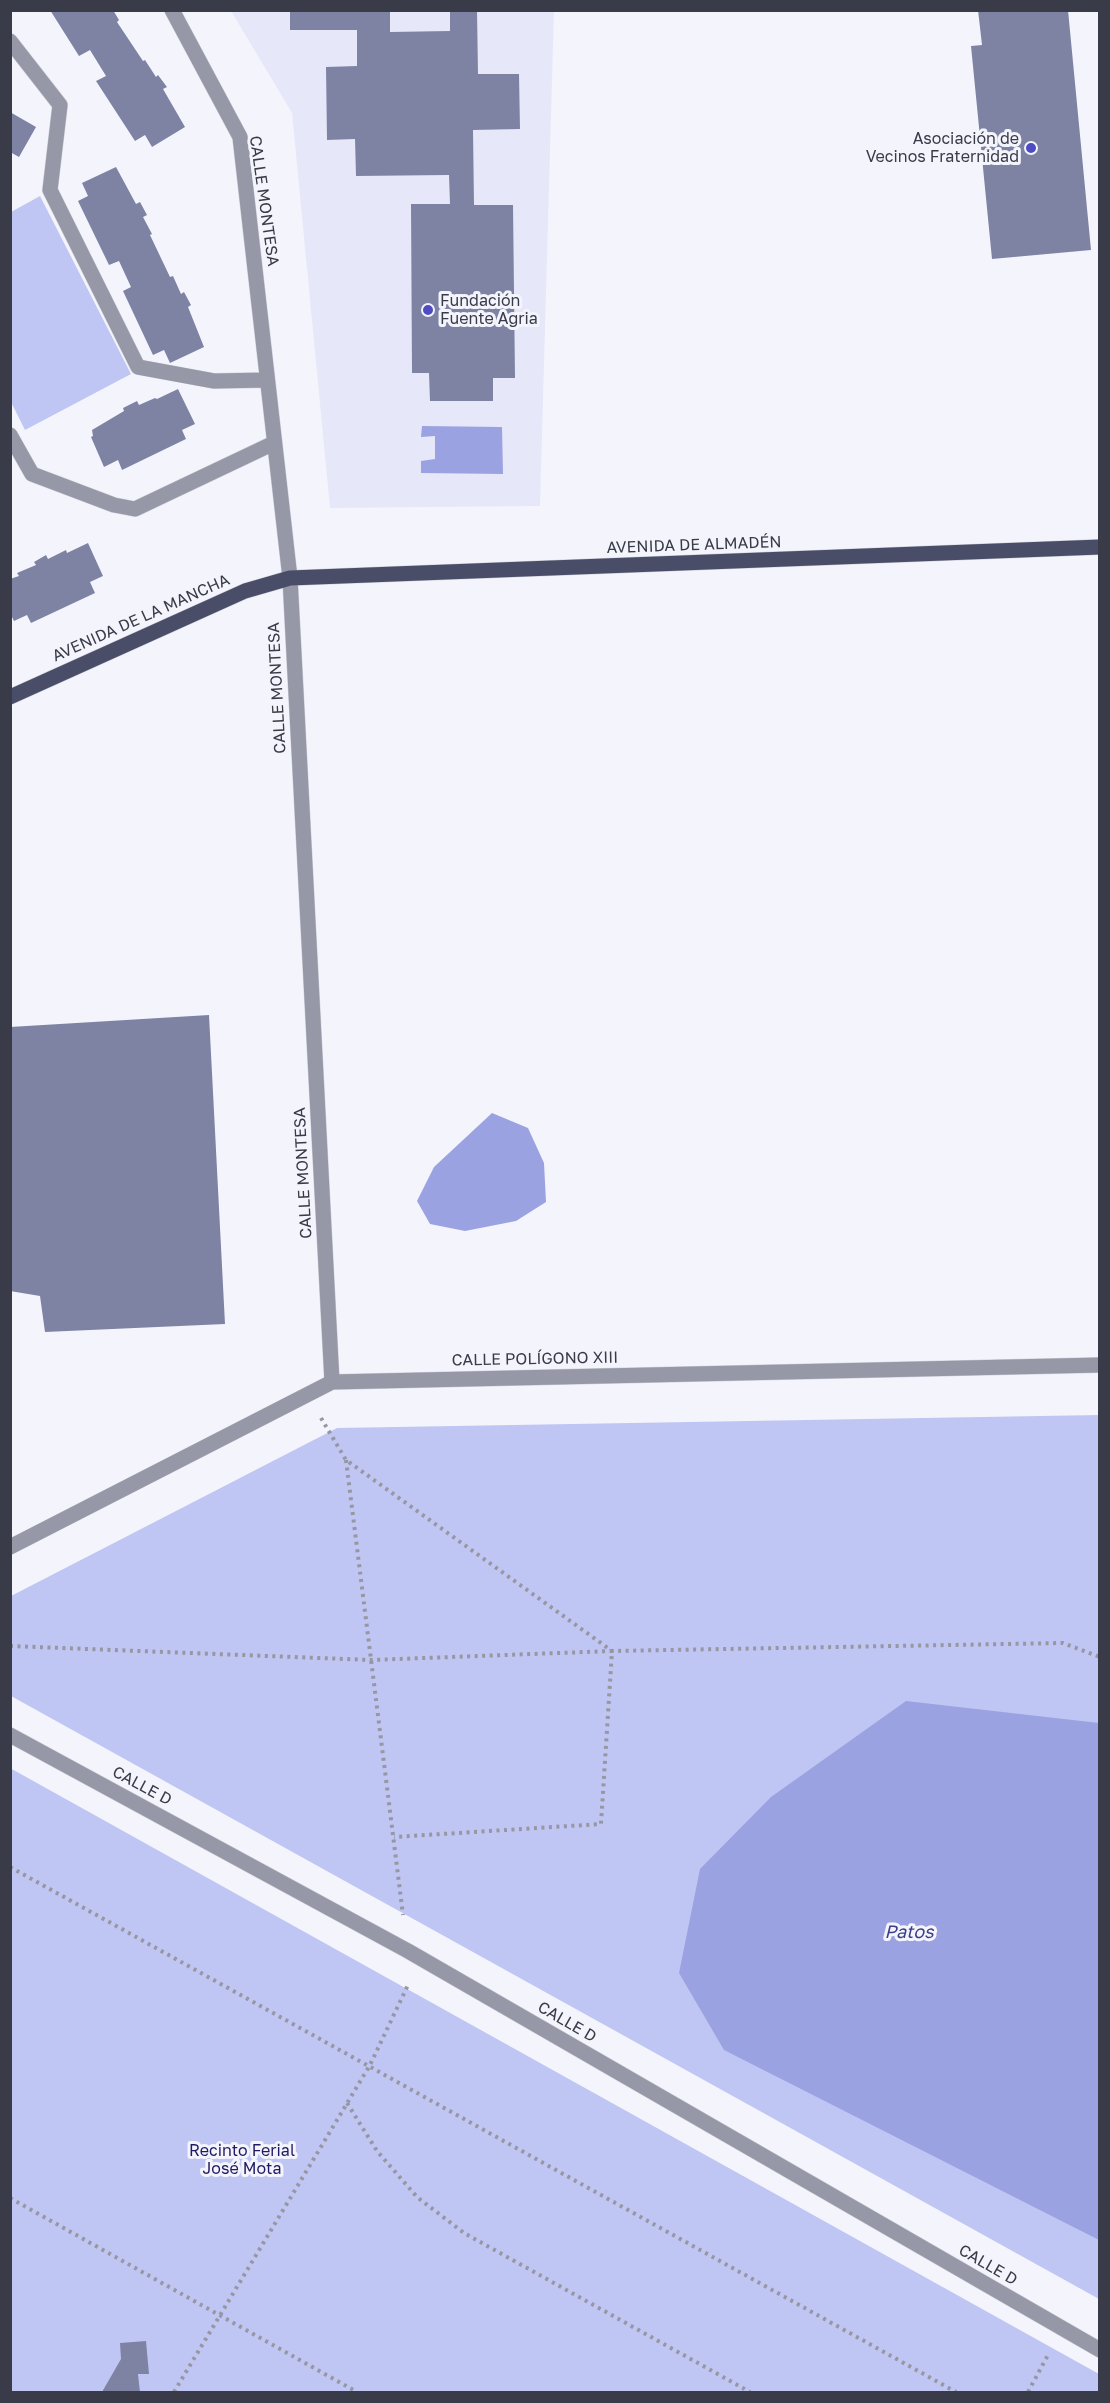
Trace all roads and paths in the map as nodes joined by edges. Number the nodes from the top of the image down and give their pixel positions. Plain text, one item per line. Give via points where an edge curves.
1 (172, 10) edge
2 (10, 41) edge
3 (267, 380) junction
4 (10, 435) edge
5 (274, 443) junction
6 (1100, 546) edge
7 (290, 578) junction
8 (10, 697) edge
9 (1100, 1365) edge
10 (332, 1382) junction
11 (307, 1394) junction
12 (346, 1460) junction
13 (10, 1547) edge
14 (10, 1646) edge
15 (612, 1651) junction
16 (1100, 1657) edge
17 (371, 1660) junction
18 (10, 1735) edge
19 (394, 1837) junction
20 (10, 1867) edge
21 (408, 1951) junction
22 (370, 2065) junction
23 (347, 2103) junction
24 (10, 2198) edge
25 (219, 2315) junction
26 (1064, 2330) junction
27 (1100, 2350) edge
28 (174, 2392) edge
29 (357, 2392) edge
30 (750, 2392) edge
31 (956, 2392) edge
32 (1028, 2392) edge

1 - 3 street, CALLE MONTESA via 240,137
2 - 3 street via 60,105 50,190 138,367 214,381
3 - 5 street, CALLE MONTESA
4 - 5 street via 32,474 135,509
5 - 7 street, CALLE MONTESA
6 - 7 main road, AVENIDA DE ALMADÉN
7 - 8 main road, AVENIDA DE LA MANCHA via 245,591
7 - 10 street, CALLE MONTESA
9 - 10 street, CALLE POLÍGONO XIII
10 - 11 street, CALLE POLÍGONO XIII
11 - 12 path
11 - 13 street, CALLE POLÍGONO XIII
12 - 15 path
12 - 17 path
14 - 17 path
15 - 16 path via 1063,1643
15 - 17 path
15 - 19 path via 601,1824
17 - 19 path
18 - 21 street, CALLE D
19 - 21 path
20 - 22 path
21 - 22 path via 408,1989
21 - 26 street, CALLE D
22 - 23 path
22 - 31 path
23 - 25 path
23 - 30 path via 377,2151 417,2196 464,2233
24 - 25 path
25 - 28 path
25 - 29 path
26 - 27 street, CALLE D
26 - 32 path

